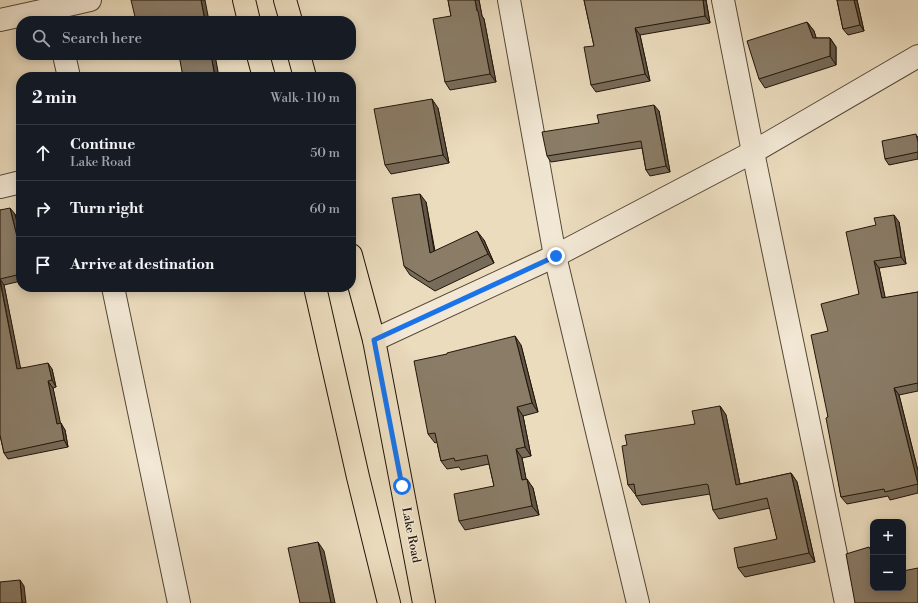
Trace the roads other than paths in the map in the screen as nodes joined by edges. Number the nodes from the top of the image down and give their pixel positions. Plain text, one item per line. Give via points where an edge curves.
1 (90, 0) edge
2 (244, 0) edge
3 (285, 0) edge
4 (509, 0) edge
5 (723, 0) edge
6 (56, 15) edge
7 (45, 16) edge
8 (248, 16) edge
9 (290, 16) edge
10 (16, 19) edge
11 (0, 20) edge
12 (918, 56) edge
13 (65, 60) edge
14 (259, 60) edge
15 (300, 60) edge
16 (68, 72) edge
17 (263, 72) edge
18 (304, 72) edge
19 (753, 152) junction
20 (16, 183) edge
21 (0, 187) edge
22 (556, 256) junction
23 (356, 273) edge
24 (114, 292) edge
25 (315, 292) edge
26 (374, 340) junction
27 (179, 603) edge
28 (389, 603) edge
29 (424, 603) edge
30 (638, 603) edge
31 (846, 603) edge

1 - 6 street
2 - 8 main road
3 - 9 main road
4 - 22 street
5 - 19 street
6 - 7 street
10 - 11 street
12 - 19 street
13 - 16 street
14 - 17 main road
15 - 18 main road
19 - 22 street
19 - 31 street
20 - 21 street
22 - 26 street
22 - 30 street
23 - 26 main road, Lake Road
24 - 27 street
25 - 28 main road
26 - 29 main road, Lake Road

